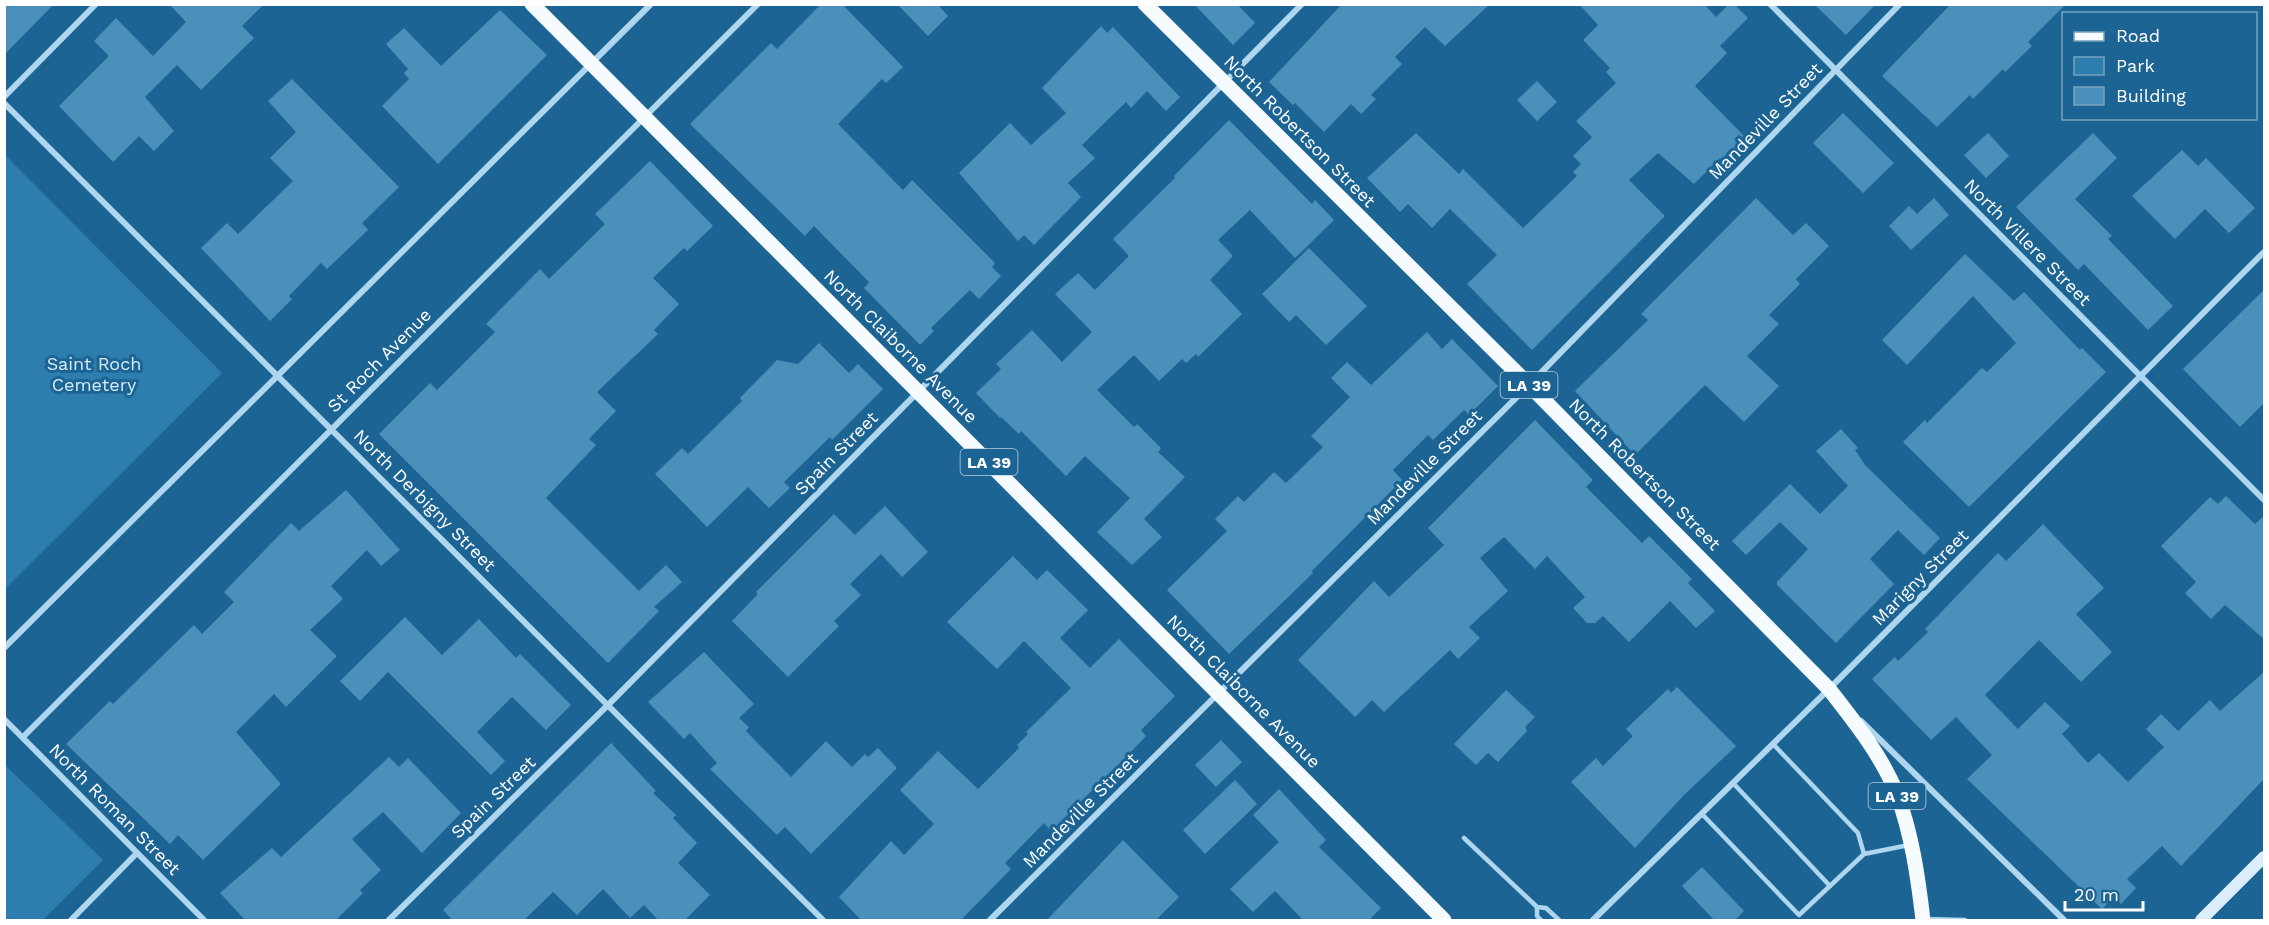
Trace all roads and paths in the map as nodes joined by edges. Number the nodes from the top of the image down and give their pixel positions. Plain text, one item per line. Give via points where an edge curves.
1 (96, 4) edge
2 (532, 4) edge
3 (651, 4) edge
4 (758, 4) edge
5 (1145, 4) edge
6 (1302, 4) edge
7 (1770, 4) edge
8 (1900, 4) edge
9 (591, 64) junction
10 (1836, 70) junction
11 (1225, 85) junction
12 (4, 97) edge
13 (4, 103) edge
14 (644, 118) junction
15 (2265, 252) edge
16 (278, 375) junction
17 (2142, 377) junction
18 (1529, 385) junction
19 (918, 391) junction
20 (332, 428) junction
21 (2265, 500) edge
22 (4, 648) edge
23 (1829, 689) junction
24 (1218, 693) junction
25 (609, 704) junction
26 (4, 719) edge
27 (23, 737) junction
28 (1773, 744) junction
29 (1733, 783) junction
30 (1702, 814) junction
31 (1464, 838) dead end
32 (1912, 845) junction
33 (137, 852) junction
34 (1864, 854) junction
35 (2265, 857) edge
36 (1830, 886) junction
37 (1537, 907) junction
38 (1923, 920) edge
39 (70, 921) edge
40 (204, 921) edge
41 (388, 921) edge
42 (824, 921) edge
43 (990, 921) edge
44 (1444, 921) edge
45 (1541, 921) edge
46 (1559, 921) edge
47 (1593, 921) edge
48 (1965, 921) edge
49 (2064, 921) edge
50 (2201, 921) edge

1 - 12 street
2 - 9 main road, North Claiborne Avenue / LA 39
3 - 9 street
4 - 14 street, St Roch Avenue
5 - 11 main road, North Robertson Street / LA 39
6 - 11 street, Spain Street
7 - 10 street, North Villere Street
8 - 10 street, Mandeville Street
9 - 14 main road, North Claiborne Avenue / LA 39
9 - 16 street
10 - 17 street, North Villere Street
10 - 18 street, Mandeville Street
11 - 18 main road, North Robertson Street / LA 39
11 - 19 street, Spain Street
13 - 16 street, North Derbigny Street
14 - 19 main road, North Claiborne Avenue / LA 39
14 - 20 street, St Roch Avenue
15 - 17 street, Marigny Street
16 - 20 street, North Derbigny Street
16 - 22 street
17 - 21 street, North Villere Street
17 - 23 street, Marigny Street
18 - 23 main road, North Robertson Street / LA 39
18 - 24 street, Mandeville Street
19 - 24 main road, North Claiborne Avenue / LA 39
19 - 25 street, Spain Street
20 - 25 street, North Derbigny Street
20 - 27 street, St Roch Avenue
23 - 28 street, Marigny Street
23 - 32 main road, LA 39 via 1856,724 1896,792
23 - 49 street, North Robertson Street
24 - 43 street, Mandeville Street
24 - 44 main road, North Claiborne Avenue / LA 39
25 - 41 street, Spain Street
25 - 42 street, North Derbigny Street
26 - 27 street, North Roman Street
27 - 33 street, North Roman Street
28 - 29 street, Marigny Street
28 - 34 lane via 1858,833
29 - 30 street, Marigny Street
29 - 36 lane
30 - 36 lane via 1799,915
30 - 47 street, Marigny Street
31 - 37 lane
32 - 34 lane
32 - 38 main road, LA 39
33 - 39 street
33 - 40 street, North Roman Street
34 - 36 lane
35 - 50 main road
37 - 45 lane
37 - 46 lane via 1546,908
38 - 48 lane

